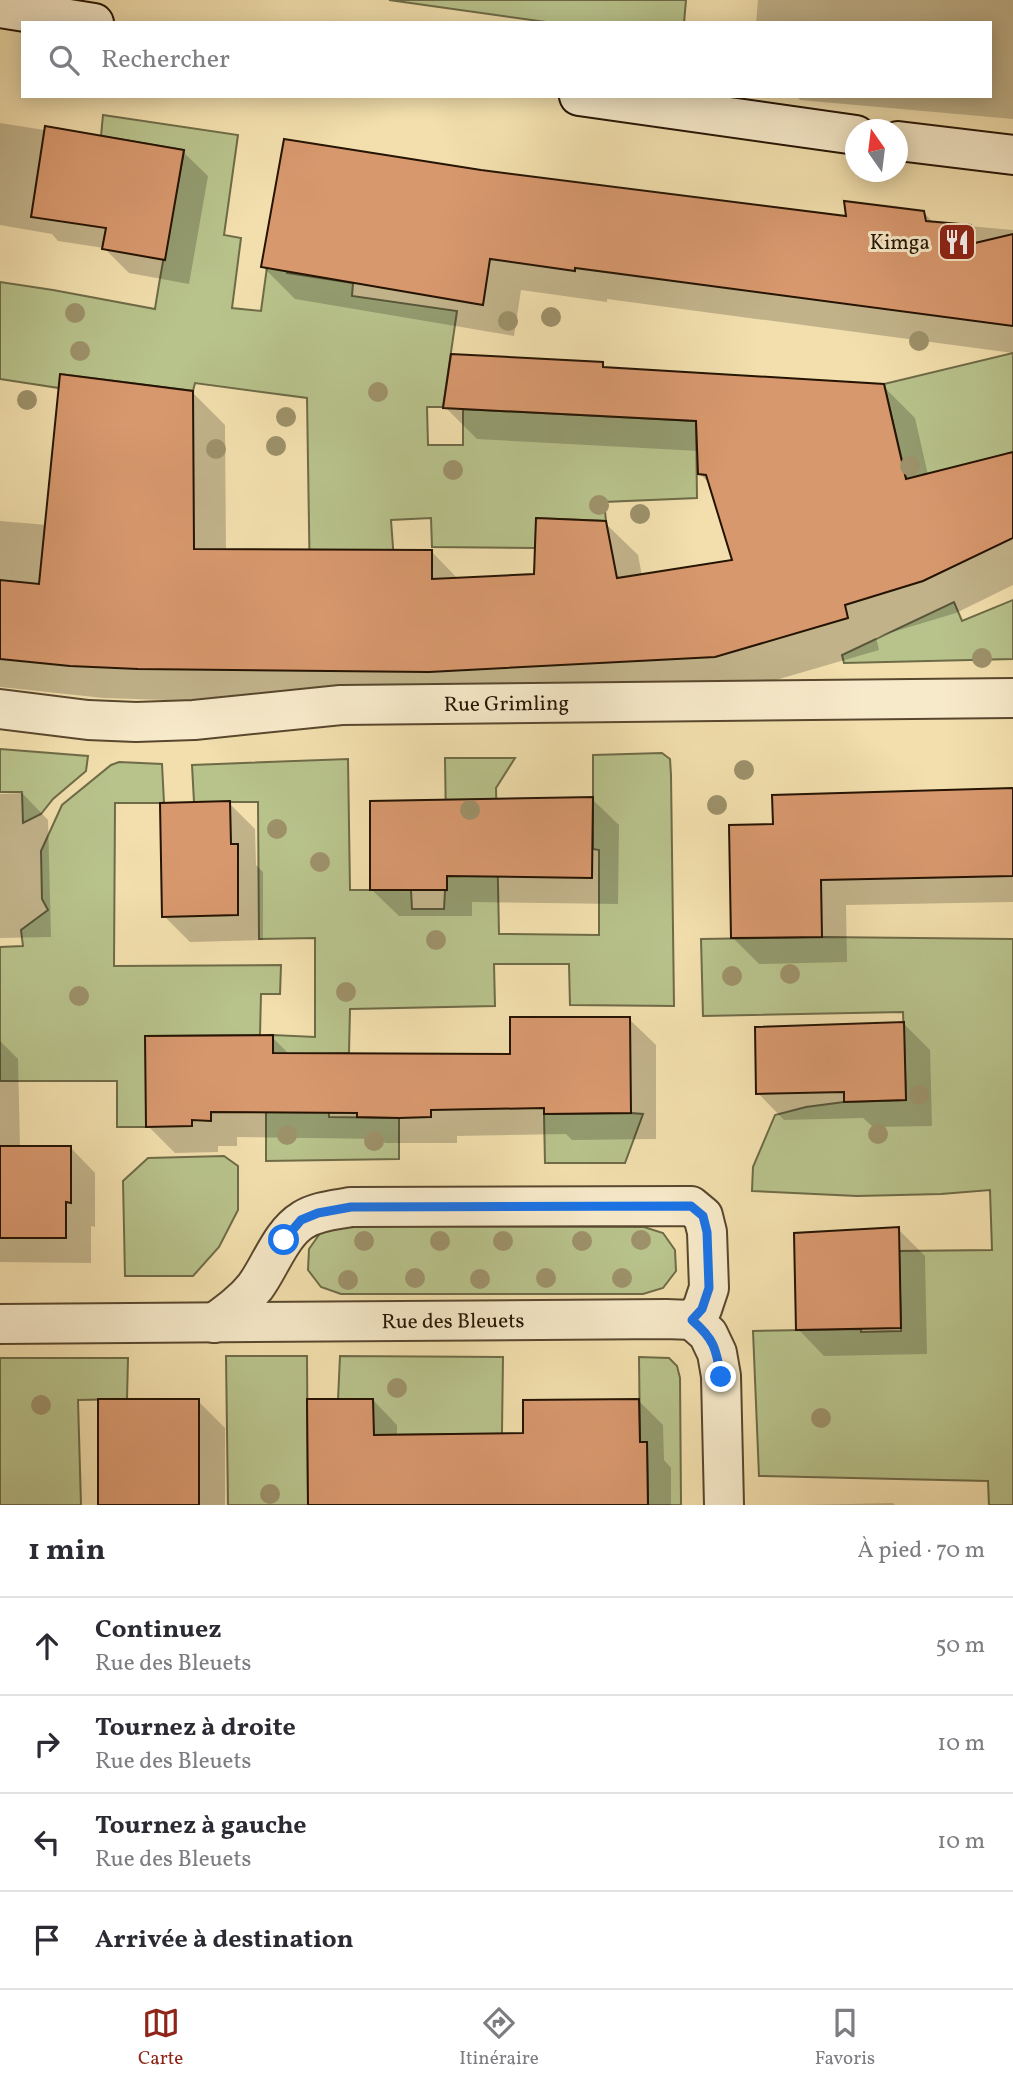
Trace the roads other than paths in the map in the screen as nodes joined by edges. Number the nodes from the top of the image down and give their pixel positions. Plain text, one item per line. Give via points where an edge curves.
1 (0, 8) edge
2 (81, 21) edge
3 (593, 98) edge
4 (845, 133) edge
5 (908, 142) edge
6 (1013, 155) edge
7 (1013, 698) edge
8 (0, 709) edge
9 (692, 1320) junction
10 (214, 1323) junction
11 (0, 1324) edge
12 (724, 1505) edge

1 - 2 street
3 - 4 street
5 - 6 street
7 - 8 street, Rue Grimling via 341,705 136,722
9 - 10 street, Rue des Bleuets
9 - 10 street via 702,1309 709,1288 707,1232 703,1216 691,1206 351,1207 301,1220 255,1286 237,1307
9 - 12 street via 708,1334 717,1353
10 - 11 street, Rue des Bleuets

